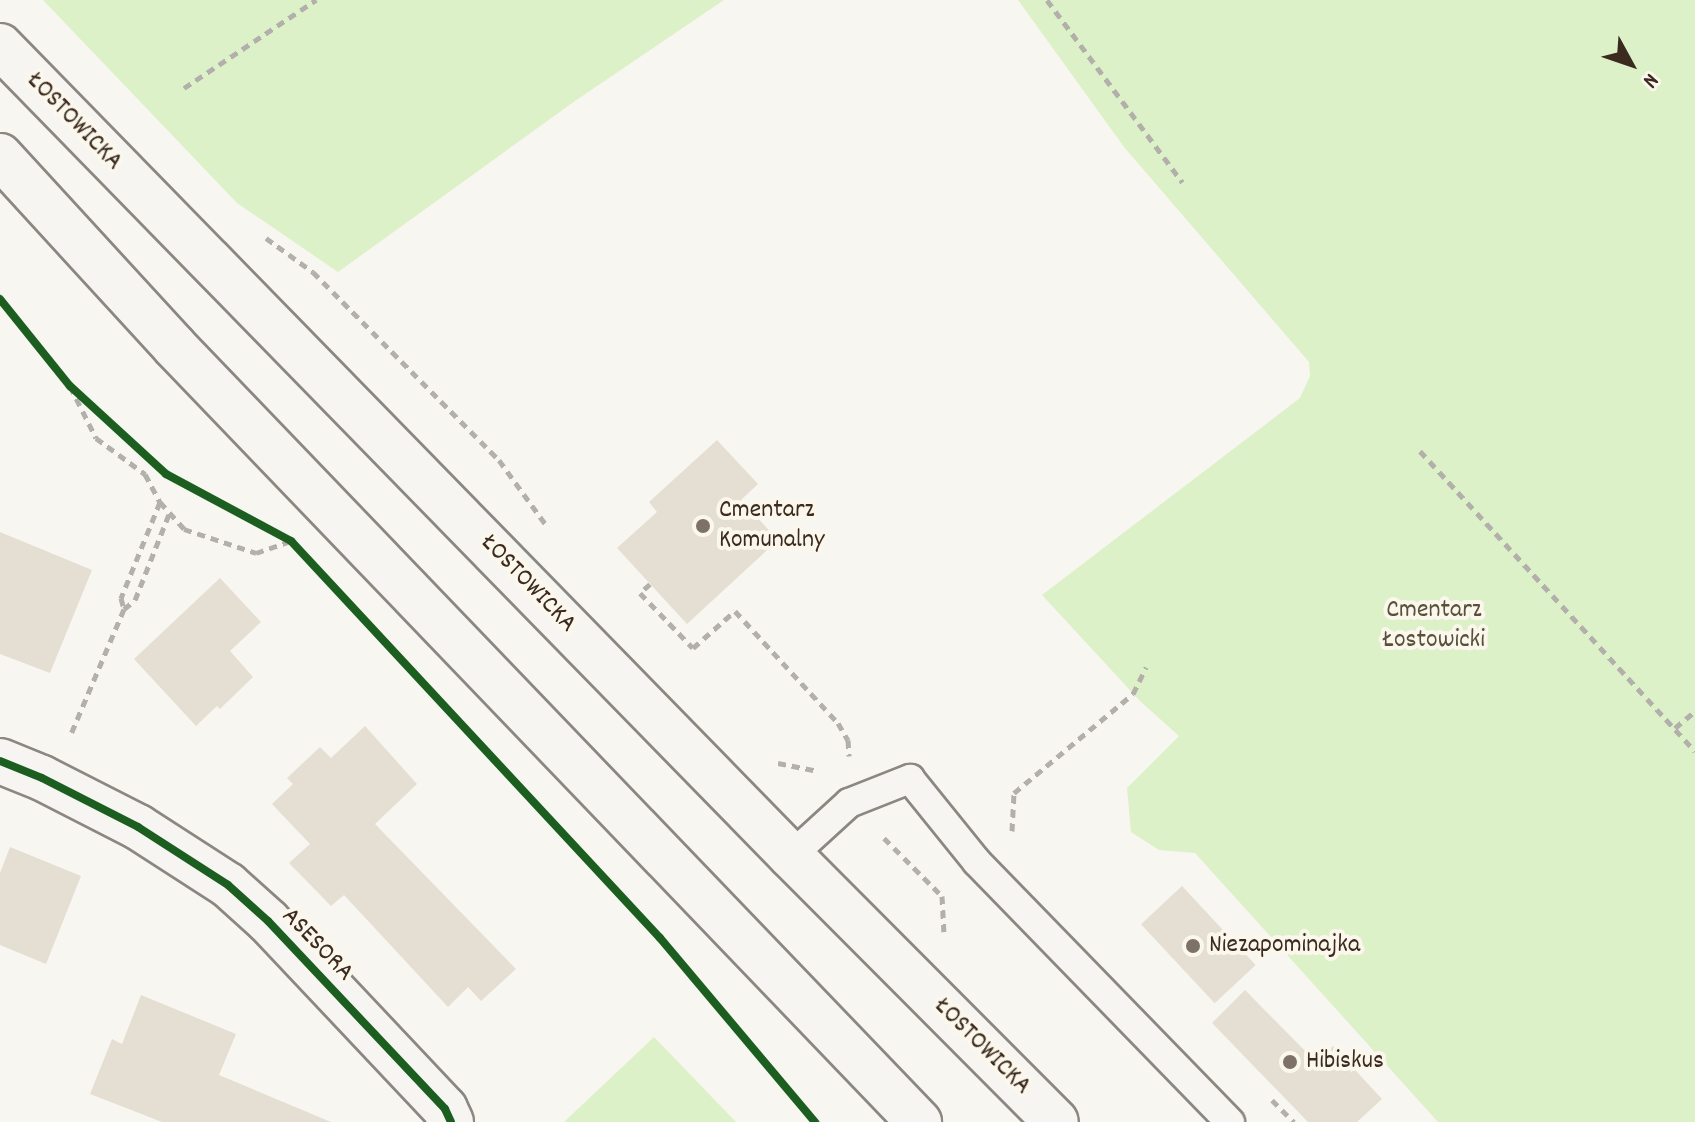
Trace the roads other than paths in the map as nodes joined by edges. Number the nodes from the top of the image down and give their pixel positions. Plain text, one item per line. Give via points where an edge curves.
1 (0, 46) edge
2 (0, 156) edge
3 (0, 761) edge
4 (791, 856) junction
5 (451, 1122) edge
6 (919, 1122) edge
7 (1056, 1122) edge
8 (1230, 1122) edge

1 - 4 main road, ŁOSTOWICKA
2 - 6 main road via 174,346
3 - 5 main road, ASESORA via 138,827 228,885 445,1109
4 - 7 main road, ŁOSTOWICKA
4 - 8 lane via 849,803 910,779 977,862

